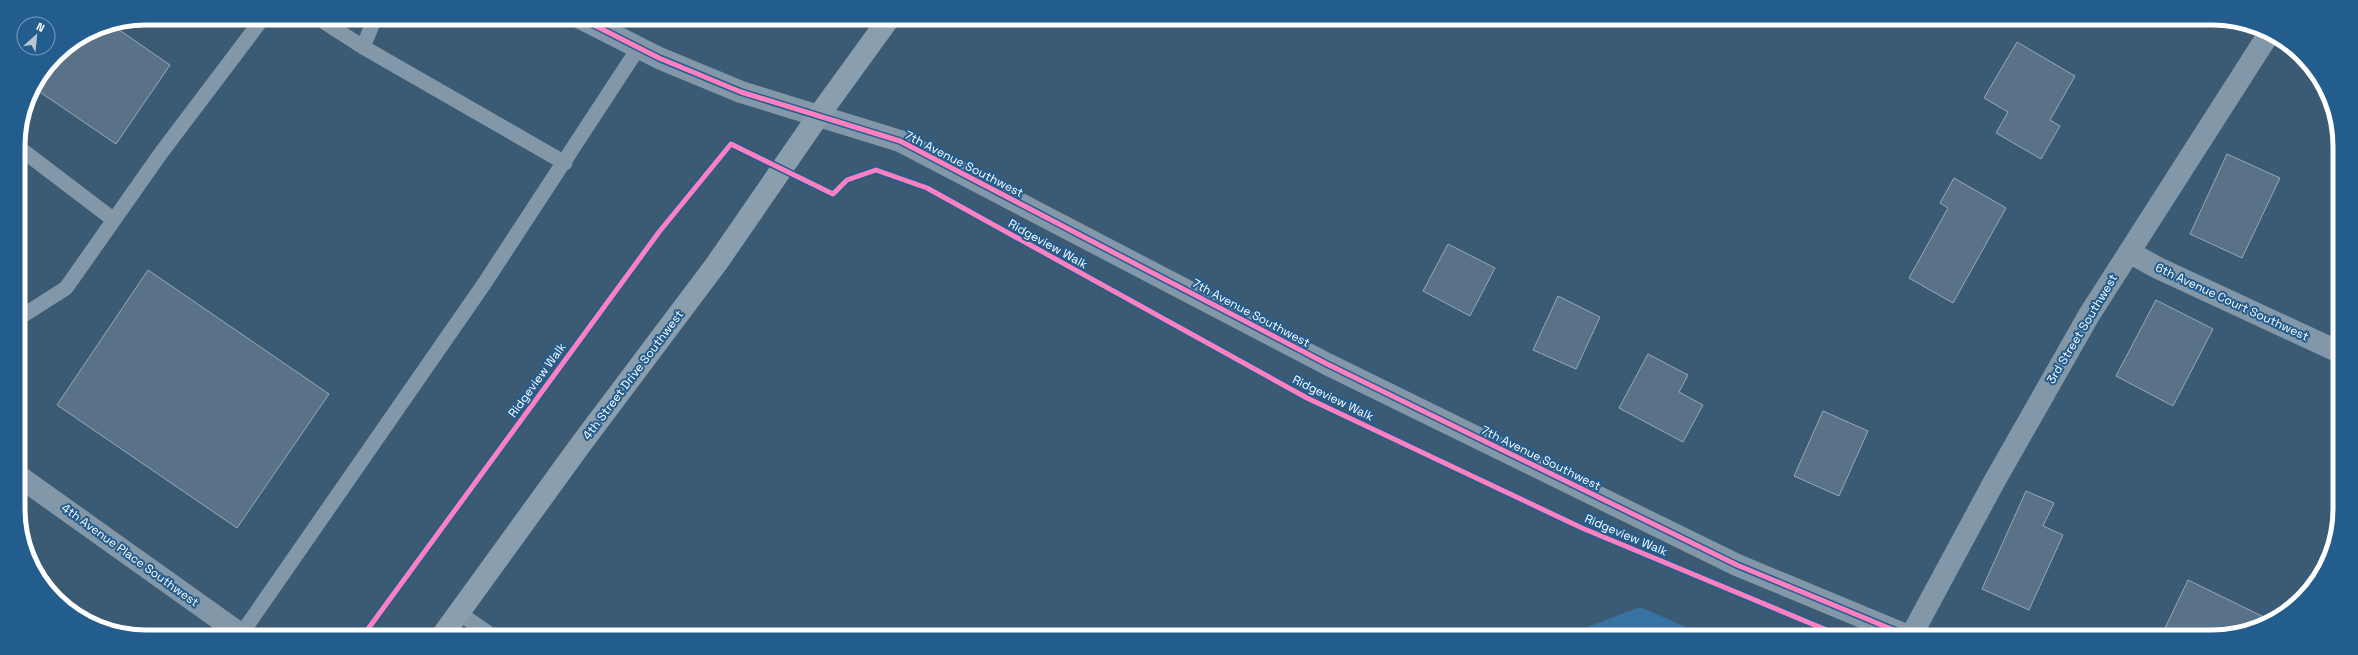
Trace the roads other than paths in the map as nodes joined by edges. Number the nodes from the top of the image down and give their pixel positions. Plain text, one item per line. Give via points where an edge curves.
1 (258, 25) edge
2 (329, 25) edge
3 (372, 25) edge
4 (594, 25) edge
5 (884, 25) edge
6 (2266, 38) edge
7 (363, 47) junction
8 (639, 48) junction
9 (819, 115) junction
10 (25, 152) edge
11 (565, 163) junction
12 (114, 220) junction
13 (2129, 252) junction
14 (25, 314) edge
15 (2333, 349) edge
16 (25, 481) edge
17 (459, 613) junction
18 (236, 630) edge
19 (242, 630) edge
20 (446, 630) edge
21 (484, 630) edge
22 (1895, 630) edge
23 (1913, 630) edge

1 - 12 lane
2 - 7 lane
3 - 7 lane
4 - 8 street, 7th Avenue Southwest
5 - 9 main road, 4th Street Drive Southwest
6 - 13 street, 3rd Street Southwest
7 - 11 lane
8 - 9 street, 7th Avenue Southwest via 741,92
8 - 11 lane
9 - 17 main road, 4th Street Drive Southwest via 717,262
9 - 22 street, 7th Avenue Southwest via 900,141 1327,364 1737,565
10 - 12 lane
11 - 19 lane via 484,284
12 - 14 lane via 66,288
13 - 15 street, 6th Avenue Court Southwest
13 - 23 street, 3rd Street Southwest via 2089,315
16 - 18 street, 4th Avenue Place Southwest
17 - 20 main road, 4th Street Drive Southwest
17 - 21 lane

